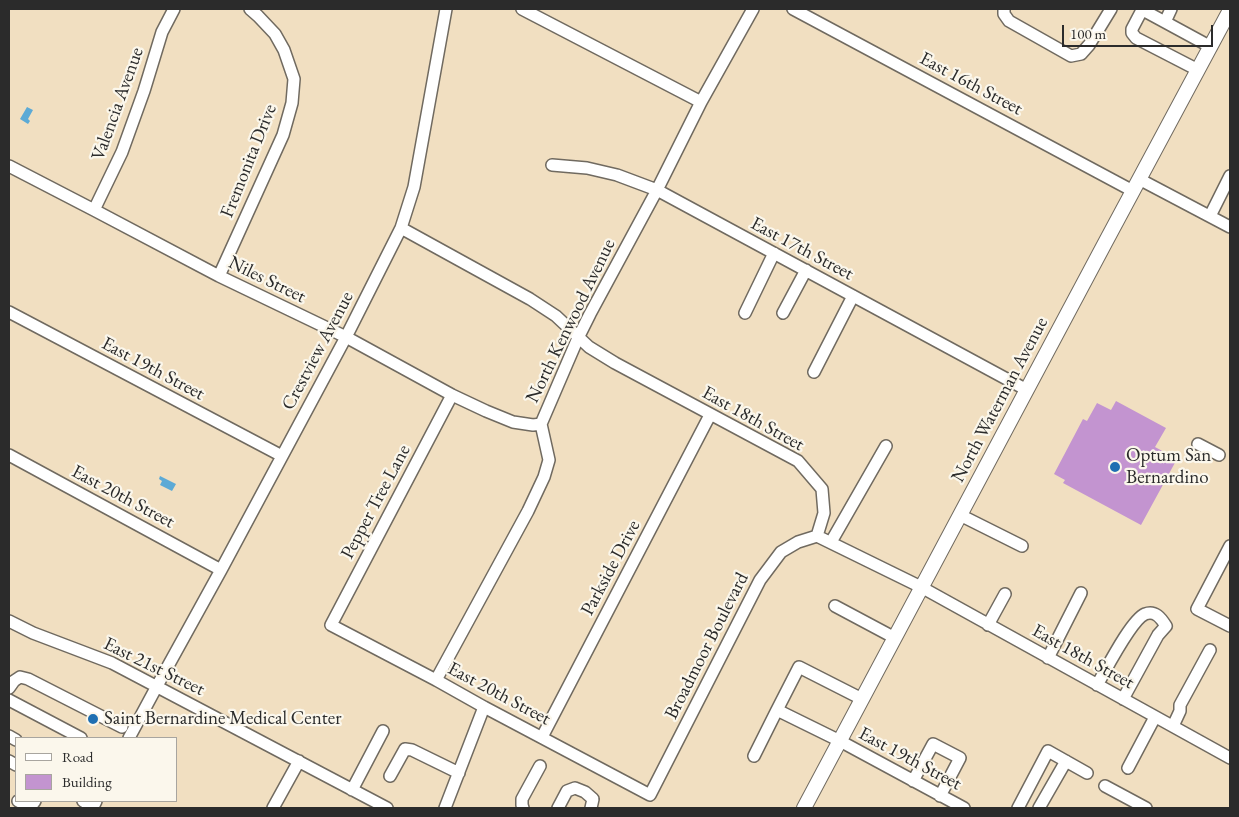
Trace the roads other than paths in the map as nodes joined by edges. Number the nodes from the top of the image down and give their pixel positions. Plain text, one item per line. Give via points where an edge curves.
1 (174, 9) edge
2 (250, 9) edge
3 (446, 9) edge
4 (522, 9) edge
5 (753, 9) edge
6 (793, 9) edge
7 (1111, 9) edge
8 (1141, 9) edge
9 (1171, 9) edge
10 (1230, 10) edge
11 (1004, 11) edge
12 (1165, 22) junction
13 (1211, 47) junction
14 (1198, 70) junction
15 (701, 102) junction
16 (552, 165) dead end
17 (9, 166) edge
18 (1230, 176) edge
19 (1136, 185) junction
20 (657, 190) junction
21 (94, 210) junction
22 (1210, 216) junction
23 (1230, 227) edge
24 (401, 228) junction
25 (774, 253) junction
26 (806, 270) junction
27 (219, 276) junction
28 (850, 294) junction
29 (9, 312) edge
30 (745, 313) dead end
31 (783, 314) dead end
32 (346, 337) junction
33 (578, 338) junction
34 (811, 370) dead end
35 (1027, 390) junction
36 (452, 395) junction
37 (710, 415) junction
38 (541, 424) junction
39 (1198, 444) dead end
40 (886, 446) dead end
41 (9, 455) edge
42 (1219, 455) dead end
43 (282, 456) junction
44 (960, 515) junction
45 (818, 536) junction
46 (831, 542) junction
47 (1022, 546) dead end
48 (1230, 546) edge
49 (221, 570) junction
50 (922, 588) junction
51 (1080, 593) dead end
52 (1005, 594) dead end
53 (835, 606) dead end
54 (9, 621) edge
55 (988, 624) junction
56 (331, 625) joint
57 (1230, 626) edge
58 (895, 638) junction
59 (1210, 650) dead end
60 (1048, 658) junction
61 (436, 680) junction
62 (1097, 685) junction
63 (157, 686) junction
64 (9, 688) edge
65 (862, 699) junction
66 (1123, 699) junction
67 (9, 700) edge
68 (484, 707) junction
69 (777, 710) junction
70 (1155, 717) junction
71 (1173, 726) junction
72 (122, 727) dead end
73 (383, 731) dead end
74 (79, 737) edge
75 (130, 737) edge
76 (542, 737) junction
77 (840, 741) junction
78 (754, 756) dead end
79 (1230, 758) edge
80 (298, 761) junction
81 (1066, 761) junction
82 (540, 766) dead end
83 (1128, 768) dead end
84 (459, 773) junction
85 (1087, 773) dead end
86 (390, 776) dead end
87 (913, 781) junction
88 (1105, 786) dead end
89 (352, 790) junction
90 (650, 795) joint
91 (940, 796) junction
92 (20, 802) edge
93 (34, 802) edge
94 (273, 808) edge
95 (387, 808) edge
96 (445, 808) edge
97 (523, 808) edge
98 (558, 808) edge
99 (590, 808) edge
100 (804, 808) edge
101 (964, 808) edge
102 (1018, 808) edge
103 (1039, 808) edge
104 (1146, 808) edge

1 - 21 street, Valencia Avenue via 162,32 122,152
2 - 27 street, Fremonita Drive via 275,34 284,50 294,79 292,103 283,135
3 - 24 street, Crestview Avenue via 414,187
4 - 15 street
5 - 15 street, North Kenwood Avenue
6 - 19 street, East 16th Street
7 - 11 street via 1089,45 1080,54 1071,56 1009,21
8 - 12 street
8 - 14 street via 1132,28 1136,38
9 - 12 street
10 - 13 main road, North Waterman Avenue
12 - 13 street
13 - 14 main road, North Waterman Avenue
14 - 19 main road, North Waterman Avenue
15 - 20 street, North Kenwood Avenue
16 - 20 street, East 17th Street via 617,175
17 - 21 street, Niles Street
18 - 22 street
19 - 22 street, East 16th Street
19 - 35 main road, North Waterman Avenue
20 - 25 street, East 17th Street
20 - 33 street, North Kenwood Avenue
21 - 27 street, Niles Street
22 - 23 street, East 16th Street
24 - 32 street, Crestview Avenue
24 - 33 street, East 18th Street via 530,299 556,316
25 - 26 street, East 17th Street
25 - 30 street
26 - 28 street, East 17th Street
26 - 31 street
27 - 32 street, Niles Street
28 - 34 street
28 - 35 street, East 17th Street
29 - 43 street, East 19th Street
32 - 36 street, Niles Street
32 - 43 street, Crestview Avenue
33 - 37 street, East 18th Street via 615,364
33 - 38 street, North Kenwood Avenue
35 - 44 main road, North Waterman Avenue
36 - 38 street, Niles Street via 513,422
36 - 56 street, Pepper Tree Lane
37 - 45 street, East 18th Street via 798,461 822,489 824,513
37 - 76 street, Parkside Drive
38 - 61 street, North Kenwood Avenue via 548,460 544,477
39 - 42 street
40 - 46 street
41 - 49 street, East 20th Street
43 - 49 street, Crestview Avenue
44 - 47 street
44 - 50 main road, North Waterman Avenue
45 - 46 street, East 18th Street
45 - 90 street, Broadmoor Boulevard via 781,552 760,580
46 - 50 street, East 18th Street
48 - 57 street via 1198,609
49 - 63 street, Crestview Avenue
50 - 55 street, East 18th Street
50 - 58 main road, North Waterman Avenue
51 - 60 street
52 - 55 street
53 - 58 street
54 - 63 street, East 21st Street via 112,663
55 - 60 street, East 18th Street
56 - 61 street, East 20th Street
58 - 65 main road, North Waterman Avenue
59 - 71 street via 1180,705
60 - 62 street, East 18th Street
61 - 68 street, East 20th Street
62 - 66 street, East 18th Street
62 - 66 street via 1133,625 1144,614 1160,616 1166,626
63 - 75 street, Crestview Avenue
63 - 80 street, East 21st Street
64 - 72 street via 20,677
65 - 69 street via 799,667
65 - 77 main road, North Waterman Avenue
66 - 70 street, East 18th Street
67 - 74 street
68 - 76 street, East 20th Street
68 - 84 street
69 - 77 street, East 19th Street
69 - 78 street
70 - 71 street, East 18th Street
70 - 83 street
71 - 79 street, East 18th Street
73 - 89 street
76 - 90 street, East 20th Street
77 - 87 street, East 19th Street
77 - 100 main road, North Waterman Avenue
80 - 89 street, East 21st Street
80 - 94 street
81 - 85 street
81 - 102 street via 1048,751
81 - 103 street
82 - 97 street via 522,799
84 - 86 street via 405,749
84 - 96 street
87 - 91 street, East 19th Street
87 - 91 street via 933,744 960,758
88 - 104 street
89 - 95 street, East 21st Street
91 - 101 street, East 19th Street
92 - 93 street via 29,807
98 - 99 street via 567,791 575,788 593,799

